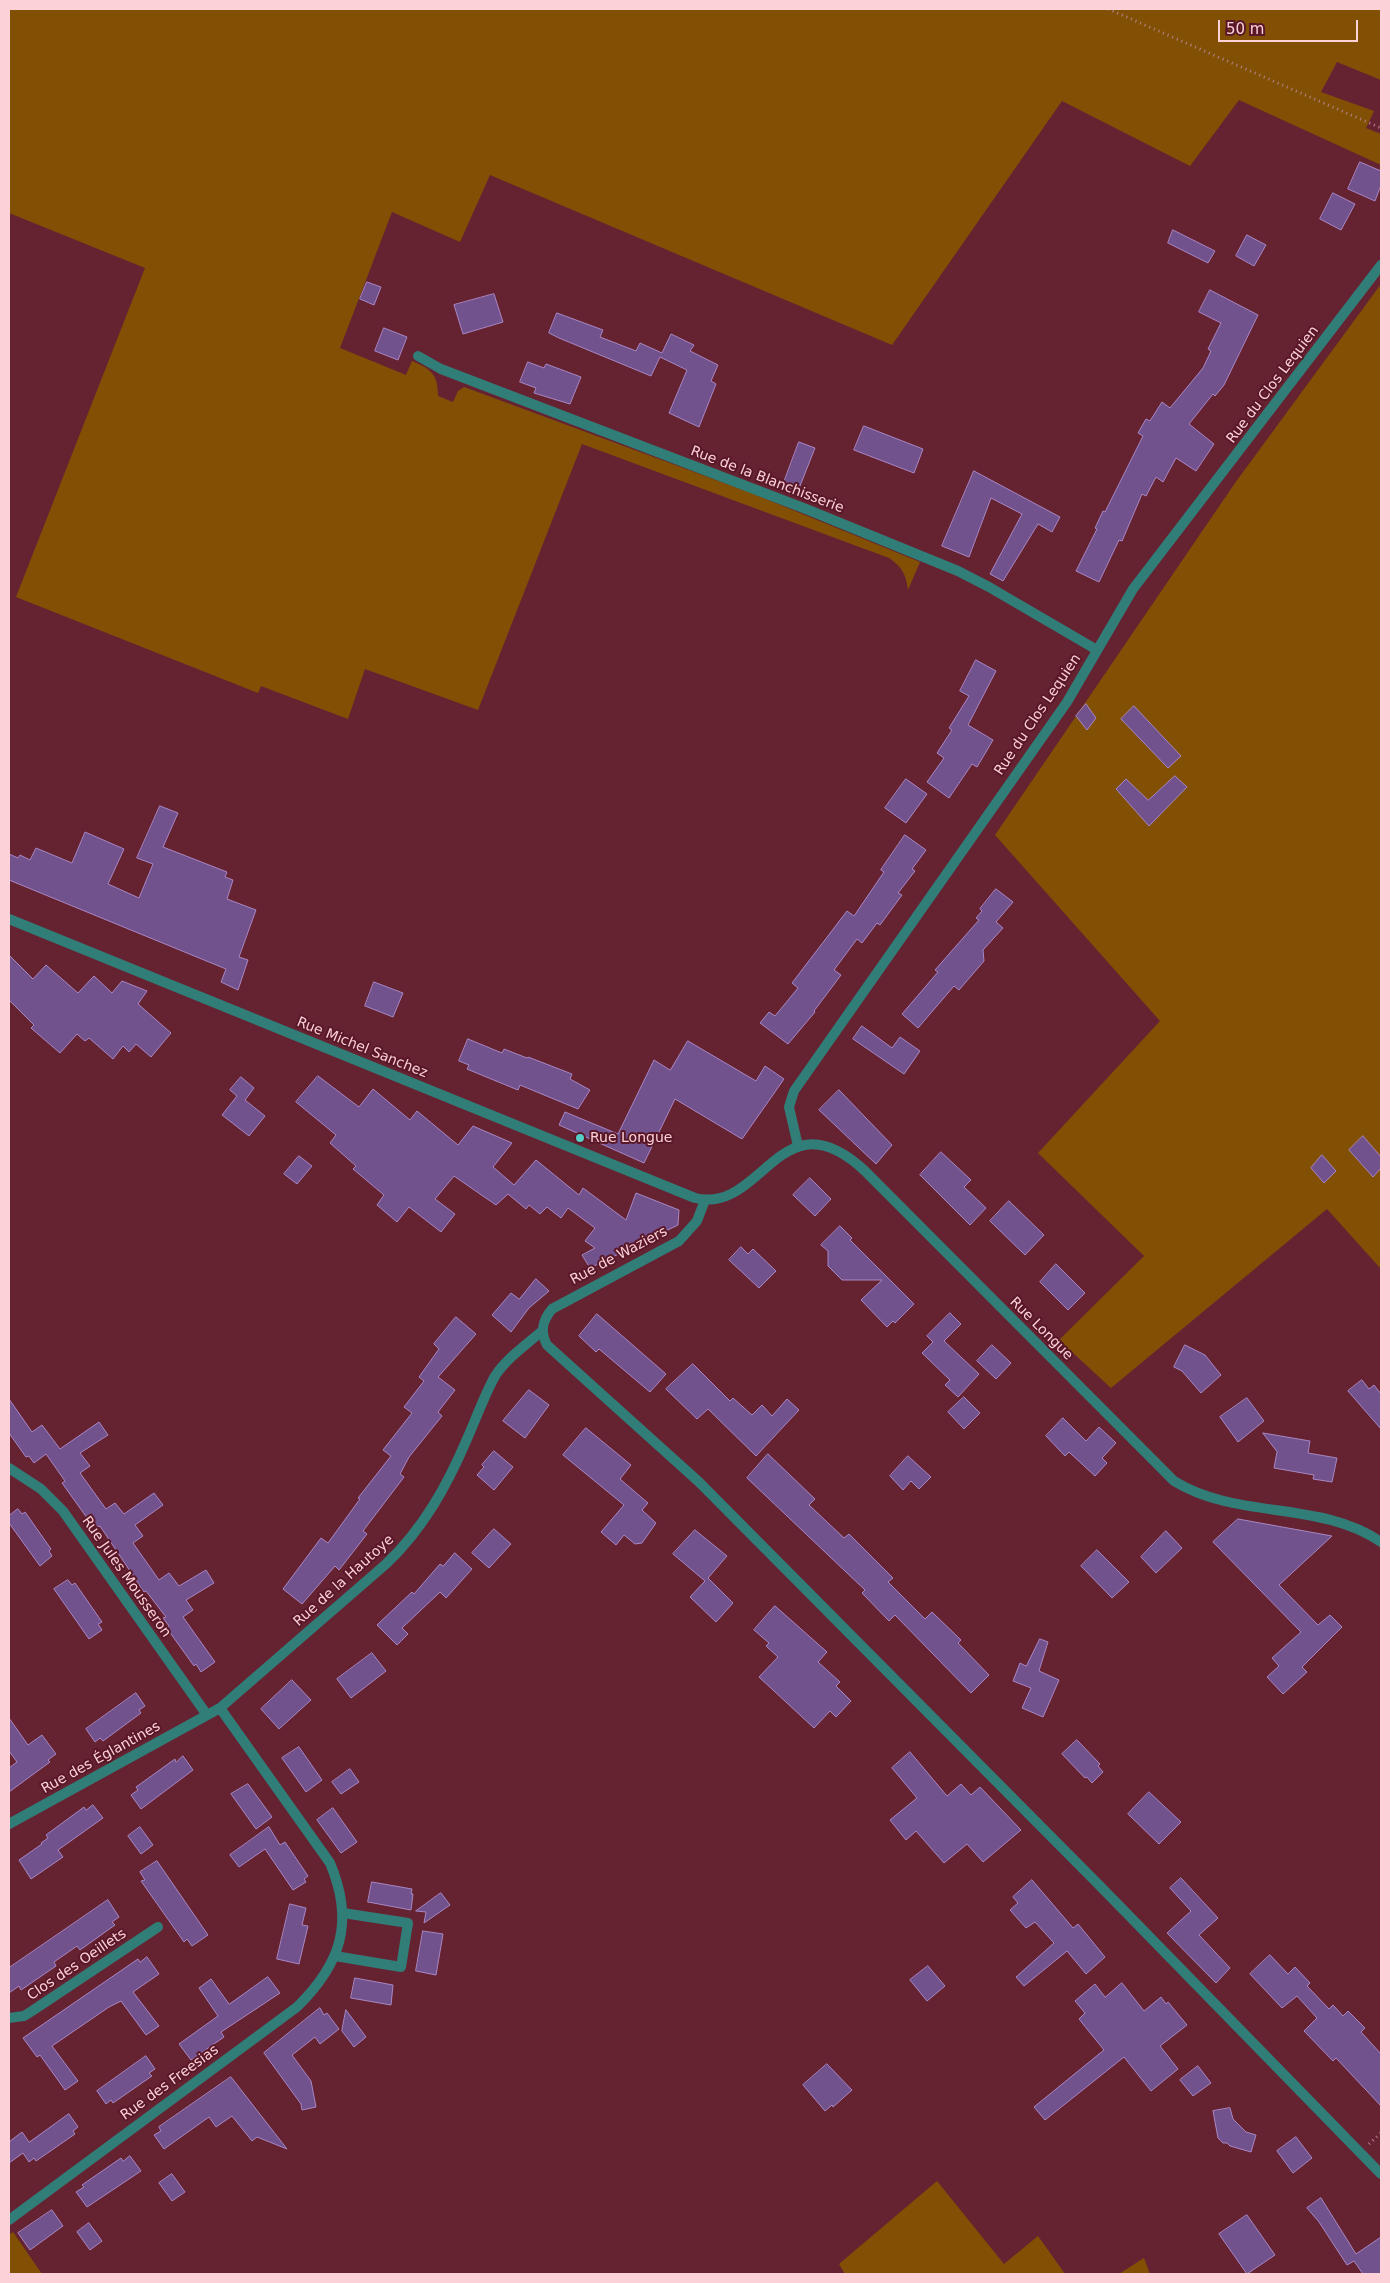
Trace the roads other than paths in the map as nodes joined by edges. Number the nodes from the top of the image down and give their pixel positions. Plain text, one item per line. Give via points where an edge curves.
1 (1381, 266) edge
2 (418, 356) dead end
3 (1097, 650) junction
4 (9, 919) edge
5 (798, 1146) junction
6 (705, 1200) junction
7 (542, 1331) junction
8 (9, 1468) edge
9 (1381, 1542) edge
10 (220, 1708) junction
11 (207, 1715) junction
12 (9, 1824) edge
13 (343, 1913) junction
14 (158, 1928) dead end
15 (335, 1956) junction
16 (9, 2018) edge
17 (1381, 2174) edge
18 (9, 2220) edge

1 - 3 street, Rue du Clos Lequien via 1133,589
2 - 3 street, Rue de la Blanchisserie via 441,369 806,509 964,574
3 - 5 street, Rue du Clos Lequien via 1067,702 794,1091 789,1107
4 - 6 street, Rue Michel Sanchez
5 - 6 street via 781,1154 733,1194
5 - 9 street, Rue Longue via 829,1148 857,1164 1174,1481 1216,1501 1330,1521 1361,1530
6 - 7 street, Rue de Waziers via 697,1221 686,1236 558,1304 547,1315
7 - 10 street, Rue de la Hautoye via 511,1357 496,1376 452,1472 427,1517 408,1541 376,1574
7 - 17 street via 553,1352 699,1482
8 - 11 street, Rue Jules Mousseron via 41,1489 62,1511
10 - 11 street, Rue de la Hautoye
10 - 13 street, Rue des Freesias via 330,1863 338,1881
11 - 12 street, Rue des Églantines
13 - 15 street, Rue des Freesias
13 - 15 street via 408,1923 401,1967
14 - 16 street, Clos des Oeillets via 24,2016
15 - 18 street, Rue des Freesias via 320,1983 297,2007

